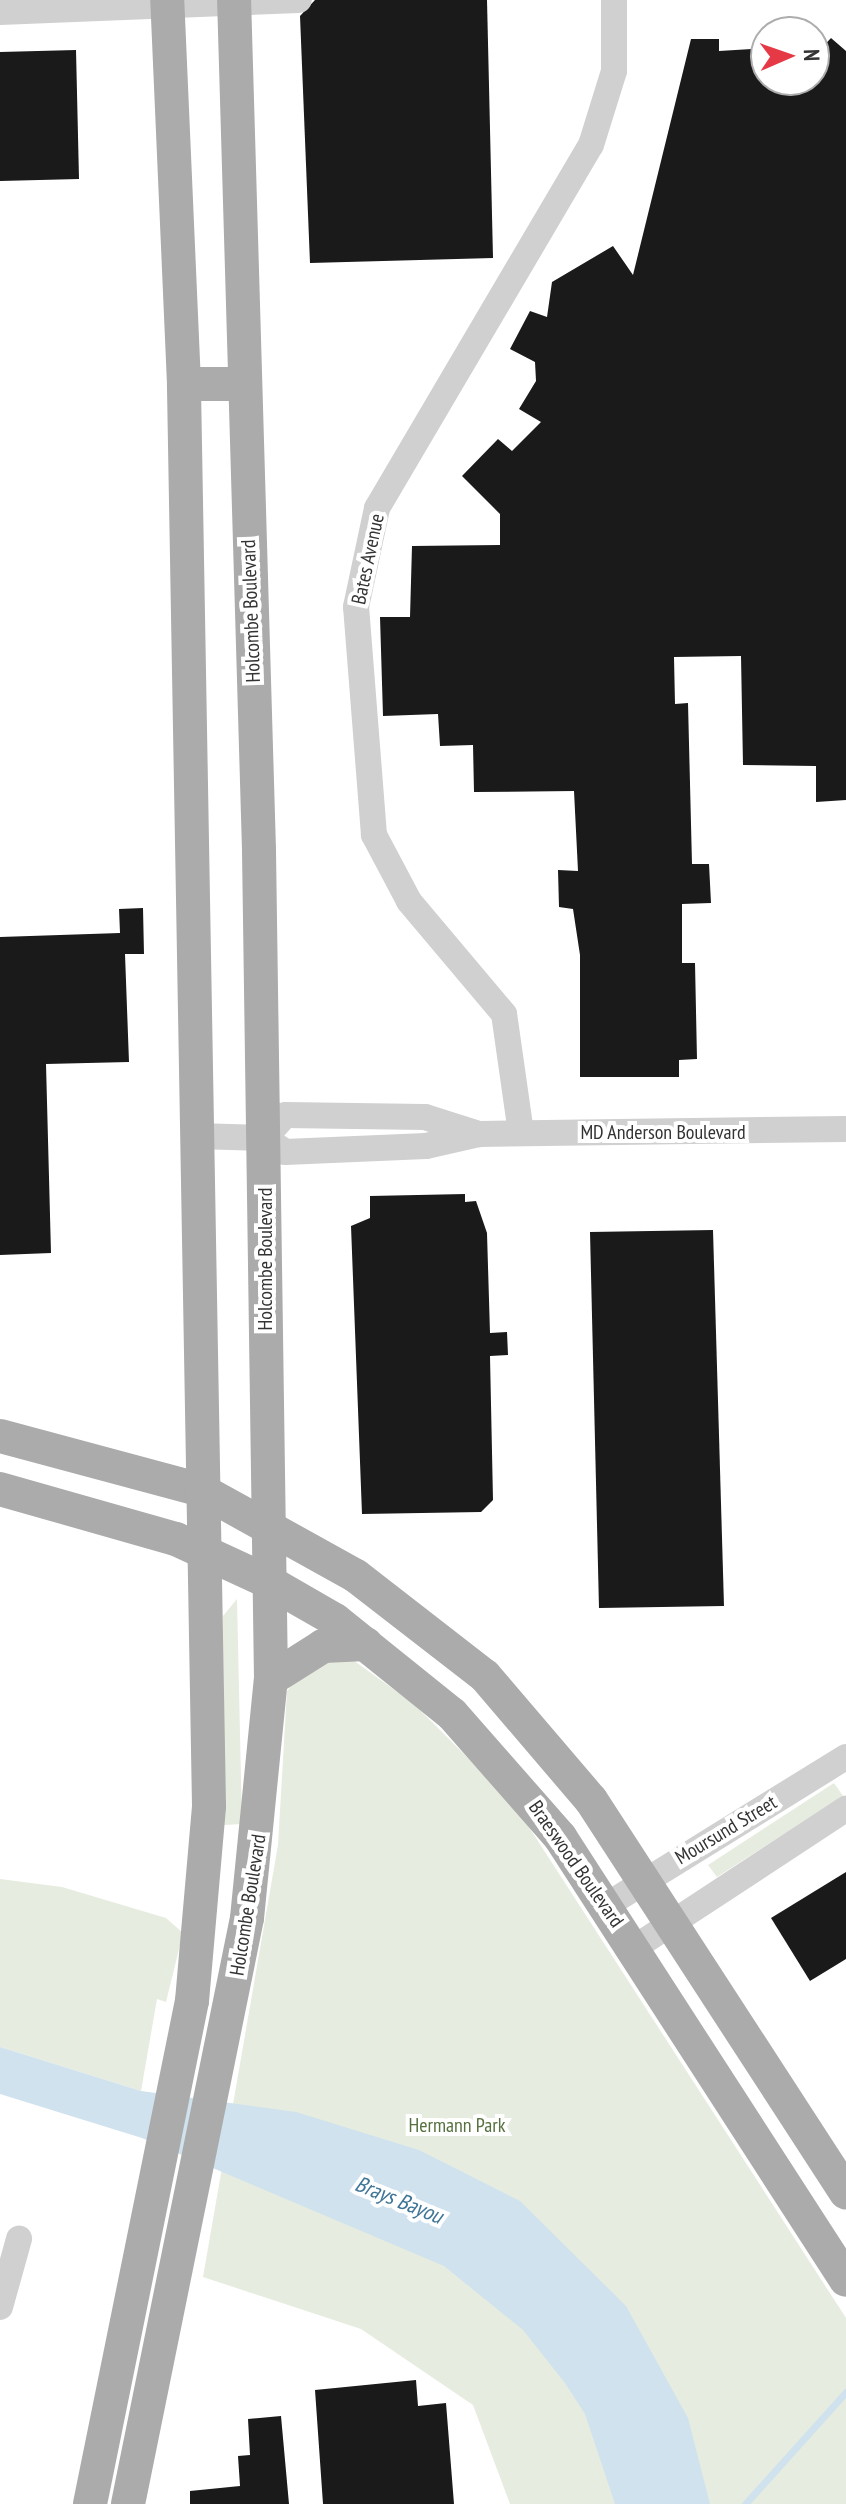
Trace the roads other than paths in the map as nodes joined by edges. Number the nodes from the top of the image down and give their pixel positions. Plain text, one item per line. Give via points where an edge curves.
1 (299, 0) edge
2 (614, 0) edge
3 (234, 2) edge
4 (167, 3) edge
5 (0, 12) edge
6 (184, 384) junction
7 (243, 384) junction
8 (846, 1129) edge
9 (521, 1133) junction
10 (479, 1134) junction
11 (196, 1136) junction
12 (265, 1138) junction
13 (0, 1436) edge
14 (0, 1489) edge
15 (201, 1490) junction
16 (267, 1525) junction
17 (203, 1549) junction
18 (269, 1582) junction
19 (366, 1644) junction
20 (271, 1679) junction
21 (846, 1757) edge
22 (846, 1809) edge
23 (646, 1879) junction
24 (607, 1905) junction
25 (674, 1922) junction
26 (634, 1948) junction
27 (846, 2193) edge
28 (19, 2239) dead end
29 (846, 2280) edge
30 (0, 2307) edge
31 (90, 2504) edge
32 (128, 2504) edge

1 - 3 street
2 - 9 street, Bates Avenue via 614,71 591,145 377,508 356,607 374,835 409,901 504,1014
3 - 4 street
3 - 7 main road, Holcombe Boulevard
4 - 5 street
4 - 6 main road, Holcombe Boulevard
6 - 7 main road
6 - 11 main road, Holcombe Boulevard
7 - 12 main road, Holcombe Boulevard
8 - 9 street, MD Anderson Boulevard
9 - 10 street, MD Anderson Boulevard
10 - 12 street, MD Anderson Boulevard via 426,1146 285,1152
10 - 12 street, MD Anderson Boulevard via 425,1117 285,1115
11 - 12 street, MD Anderson Boulevard
11 - 15 main road, Holcombe Boulevard
12 - 16 main road, Holcombe Boulevard
13 - 15 main road
14 - 17 main road, Braeswood Boulevard
15 - 16 main road
15 - 17 main road, Holcombe Boulevard
16 - 18 main road, Holcombe Boulevard
16 - 23 main road via 378,1591 485,1676 557,1755
17 - 18 main road, Braeswood Boulevard
17 - 31 main road, Holcombe Boulevard via 209,1806 192,2001
18 - 19 main road, Braeswood Boulevard
18 - 20 main road, Holcombe Boulevard
19 - 20 main road via 323,1646
19 - 24 main road, Braeswood Boulevard via 506,1770
20 - 32 main road, Holcombe Boulevard via 261,1831 230,2011
21 - 23 street, Moursund Street
22 - 25 street
23 - 24 street, Moursund Street
23 - 25 main road
24 - 26 main road, Braeswood Boulevard
25 - 26 street
25 - 27 main road
26 - 29 main road, Braeswood Boulevard
28 - 30 street

